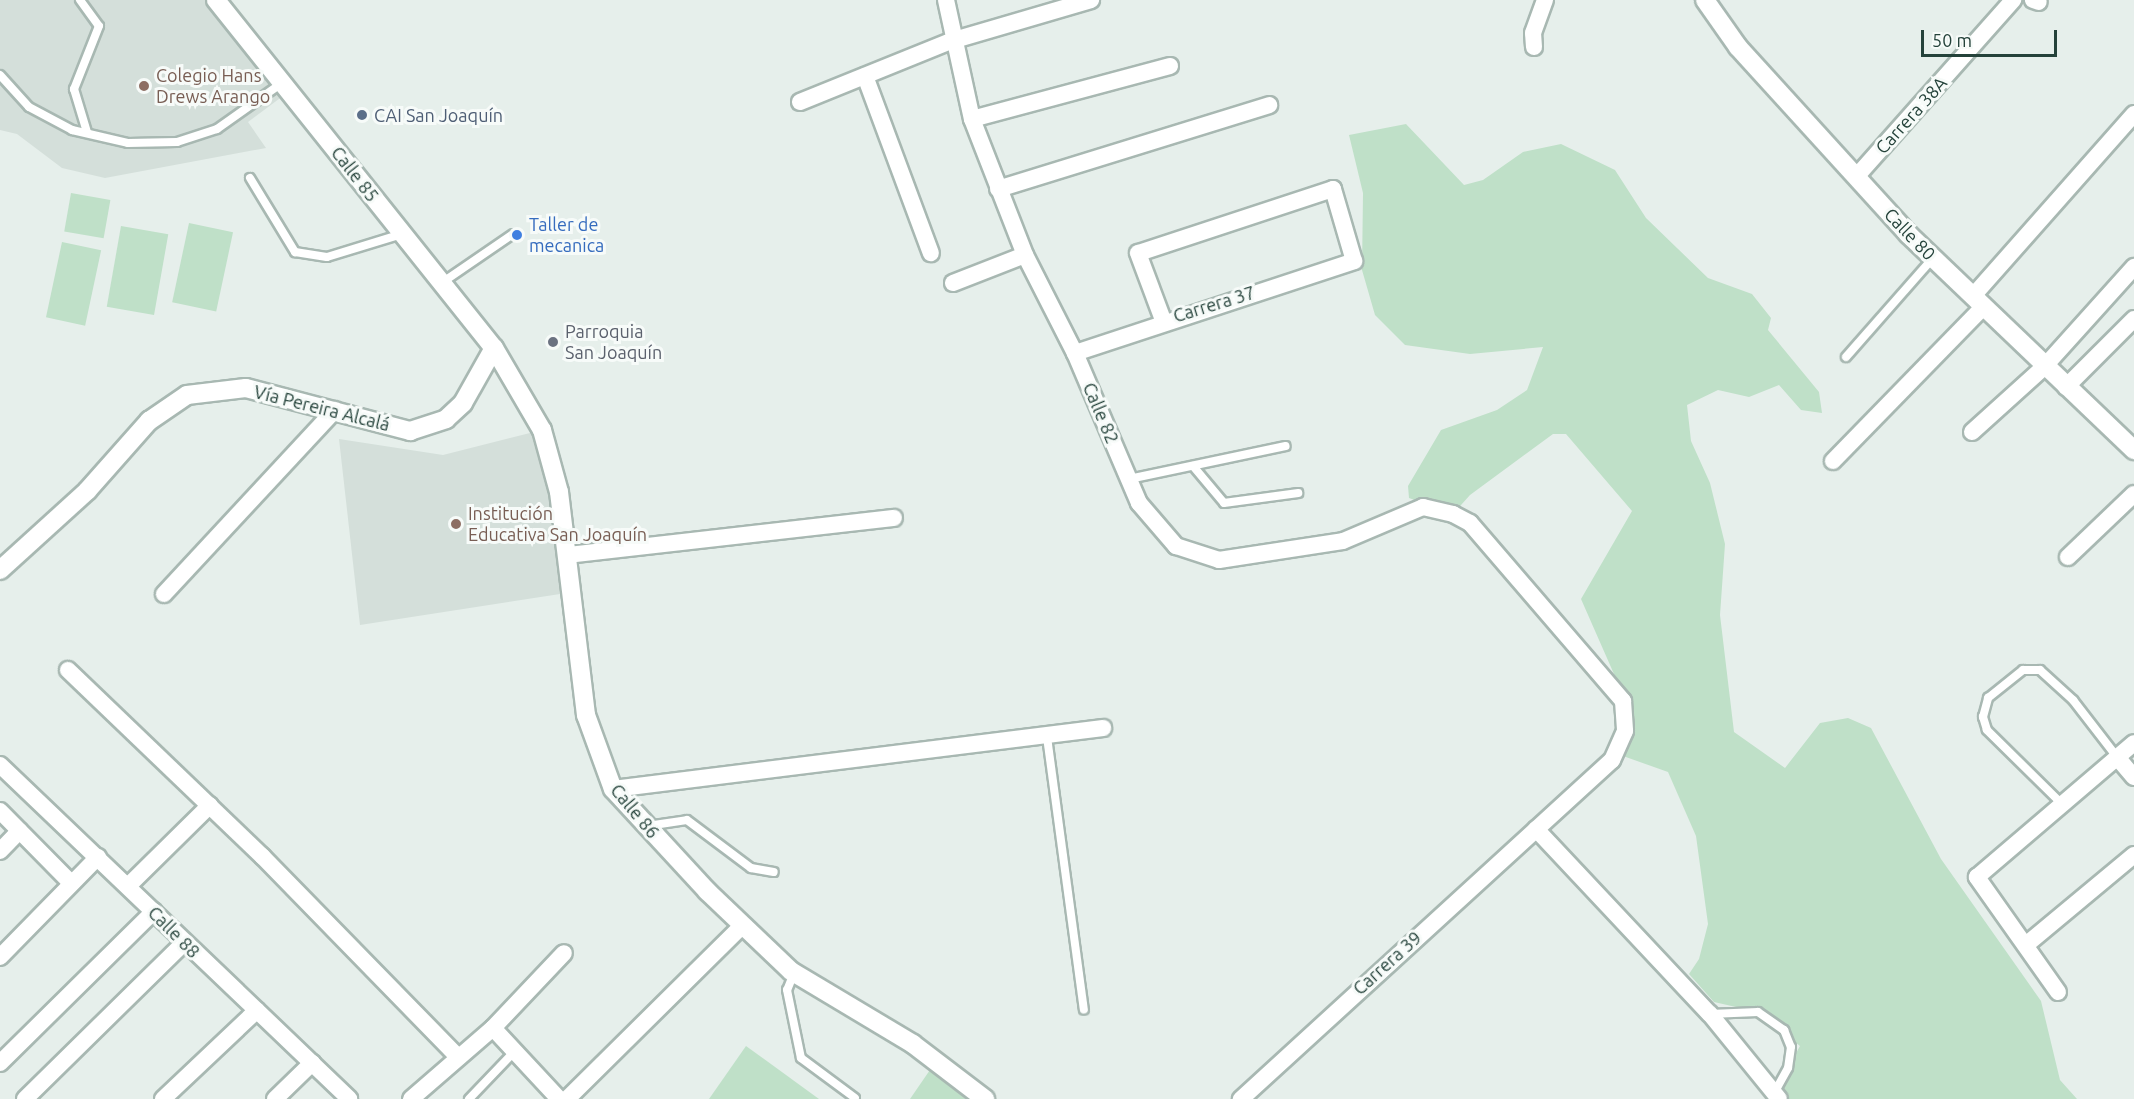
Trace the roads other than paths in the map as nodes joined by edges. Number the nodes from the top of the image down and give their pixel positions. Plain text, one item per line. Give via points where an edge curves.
1 (80, 0) edge
2 (216, 0) edge
3 (946, 0) edge
4 (1091, 0) edge
5 (1545, 0) edge
6 (1705, 0) edge
7 (2013, 0) edge
8 (951, 41) junction
9 (1534, 47) dead end
10 (1170, 66) dead end
11 (0, 75) edge
12 (865, 76) junction
13 (284, 82) junction
14 (800, 102) dead end
15 (1269, 105) dead end
16 (2134, 114) edge
17 (972, 119) junction
18 (87, 132) junction
19 (1856, 177) junction
20 (250, 178) dead end
21 (998, 189) junction
22 (402, 234) junction
23 (513, 234) dead end
24 (931, 253) dead end
25 (1025, 255) junction
26 (1933, 258) junction
27 (2134, 267) edge
28 (952, 283) dead end
29 (440, 284) junction
30 (1979, 301) junction
31 (2134, 319) edge
32 (1163, 320) junction
33 (494, 348) junction
34 (1075, 353) junction
35 (1846, 357) dead end
36 (2044, 367) junction
37 (2066, 387) junction
38 (335, 410) junction
39 (1972, 432) dead end
40 (1286, 446) dead end
41 (2132, 446) edge
42 (1833, 461) dead end
43 (1193, 466) junction
44 (1129, 479) junction
45 (1298, 493) dead end
46 (2134, 494) edge
47 (1453, 514) joint
48 (894, 518) dead end
49 (568, 555) junction
50 (2068, 557) dead end
51 (0, 570) edge
52 (164, 594) dead end
53 (68, 670) dead end
54 (1103, 728) dead end
55 (1047, 737) junction
56 (2134, 743) edge
57 (2117, 757) junction
58 (0, 765) edge
59 (2134, 777) edge
60 (613, 789) junction
61 (210, 805) junction
62 (2063, 805) junction
63 (0, 811) edge
64 (647, 826) junction
65 (1536, 829) junction
66 (20, 831) junction
67 (0, 851) edge
68 (2134, 855) edge
69 (98, 857) junction
70 (774, 872) dead end
71 (71, 883) junction
72 (128, 886) junction
73 (154, 911) junction
74 (742, 926) junction
75 (184, 943) junction
76 (2027, 944) junction
77 (564, 953) dead end
78 (0, 957) edge
79 (794, 973) junction
80 (2058, 992) dead end
81 (1084, 1009) dead end
82 (257, 1010) junction
83 (1710, 1014) junction
84 (493, 1028) junction
85 (514, 1052) junction
86 (458, 1057) junction
87 (0, 1063) edge
88 (312, 1063) junction
89 (1777, 1096) edge
90 (855, 1098) edge
91 (25, 1099) edge
92 (163, 1099) edge
93 (275, 1099) edge
94 (349, 1099) edge
95 (411, 1099) edge
96 (469, 1099) edge
97 (559, 1099) edge
98 (567, 1099) edge
99 (985, 1099) edge
100 (1240, 1099) edge

1 - 18 lane via 99,26 74,89
2 - 13 main road, Calle 85
3 - 8 street, Calle 82
4 - 8 street
5 - 9 street via 1533,33
6 - 19 main road, Calle 80 via 1738,47
7 - 19 street, Carrera 38A
8 - 12 street
8 - 17 street, Calle 82
10 - 17 street
11 - 18 lane via 29,107
12 - 14 street
12 - 24 street
13 - 18 lane via 217,129 177,142 129,143
13 - 22 main road, Calle 85
15 - 21 street
16 - 30 street
17 - 21 street, Calle 82
19 - 26 main road, Calle 80
20 - 22 lane via 295,252 327,257
21 - 25 street, Calle 82
22 - 29 main road, Calle 85
23 - 29 lane
25 - 28 street
25 - 34 street, Calle 82
26 - 30 main road, Calle 80
26 - 35 lane
27 - 36 street
29 - 33 main road, Calle 85
30 - 36 main road, Calle 80
30 - 42 street
31 - 37 street
32 - 32 street, Carrera 37 via 1354,261 1333,189 1138,253
32 - 34 street, Carrera 37
33 - 38 main road, Vía Pereira Alcalá via 463,403 446,419 410,430
33 - 49 main road, Calle 86 via 542,430
34 - 44 street, Calle 82
36 - 37 main road, Calle 80
36 - 39 street
37 - 41 main road, Calle 80
38 - 51 main road, Vía Pereira Alcalá via 246,388 187,395 149,421 87,491
38 - 52 street
40 - 43 lane
43 - 44 lane
43 - 45 lane via 1224,503
44 - 47 street, Calle 82 via 1138,503 1176,546 1219,560 1343,541 1423,507
46 - 50 street
47 - 65 street, Carrera 39 via 1470,522 1623,701 1624,732 1612,760
48 - 49 street
49 - 60 main road, Calle 86 via 585,715
53 - 61 street
54 - 55 street
55 - 60 street
55 - 81 lane
56 - 57 street
57 - 59 street
57 - 62 street
57 - 62 lane via 2060,686 2040,670 2023,670 1988,698 1983,717 1987,730
58 - 69 street, Calle 88
60 - 64 main road, Calle 86
61 - 72 street
61 - 86 street
62 - 76 street via 1977,876
63 - 66 street
64 - 70 lane via 687,820 751,868
64 - 74 main road, Calle 86
65 - 83 street
65 - 100 street, Carrera 39
66 - 67 street
66 - 71 street
68 - 76 street
69 - 71 street
69 - 72 street, Calle 88
71 - 78 street
72 - 73 street, Calle 88
73 - 75 street, Calle 88
73 - 87 street
74 - 79 main road, Calle 86
74 - 98 street
75 - 82 street, Calle 88
75 - 91 street
76 - 80 street
77 - 84 street
79 - 90 lane via 787,990 801,1058
79 - 99 main road, Calle 86 via 913,1044
82 - 88 street, Calle 88
82 - 92 street
83 - 89 street
83 - 89 lane via 1758,1012 1785,1030 1791,1047
84 - 85 street
84 - 86 street
85 - 96 lane
85 - 97 street
86 - 95 street
88 - 93 street
88 - 94 street, Calle 88

